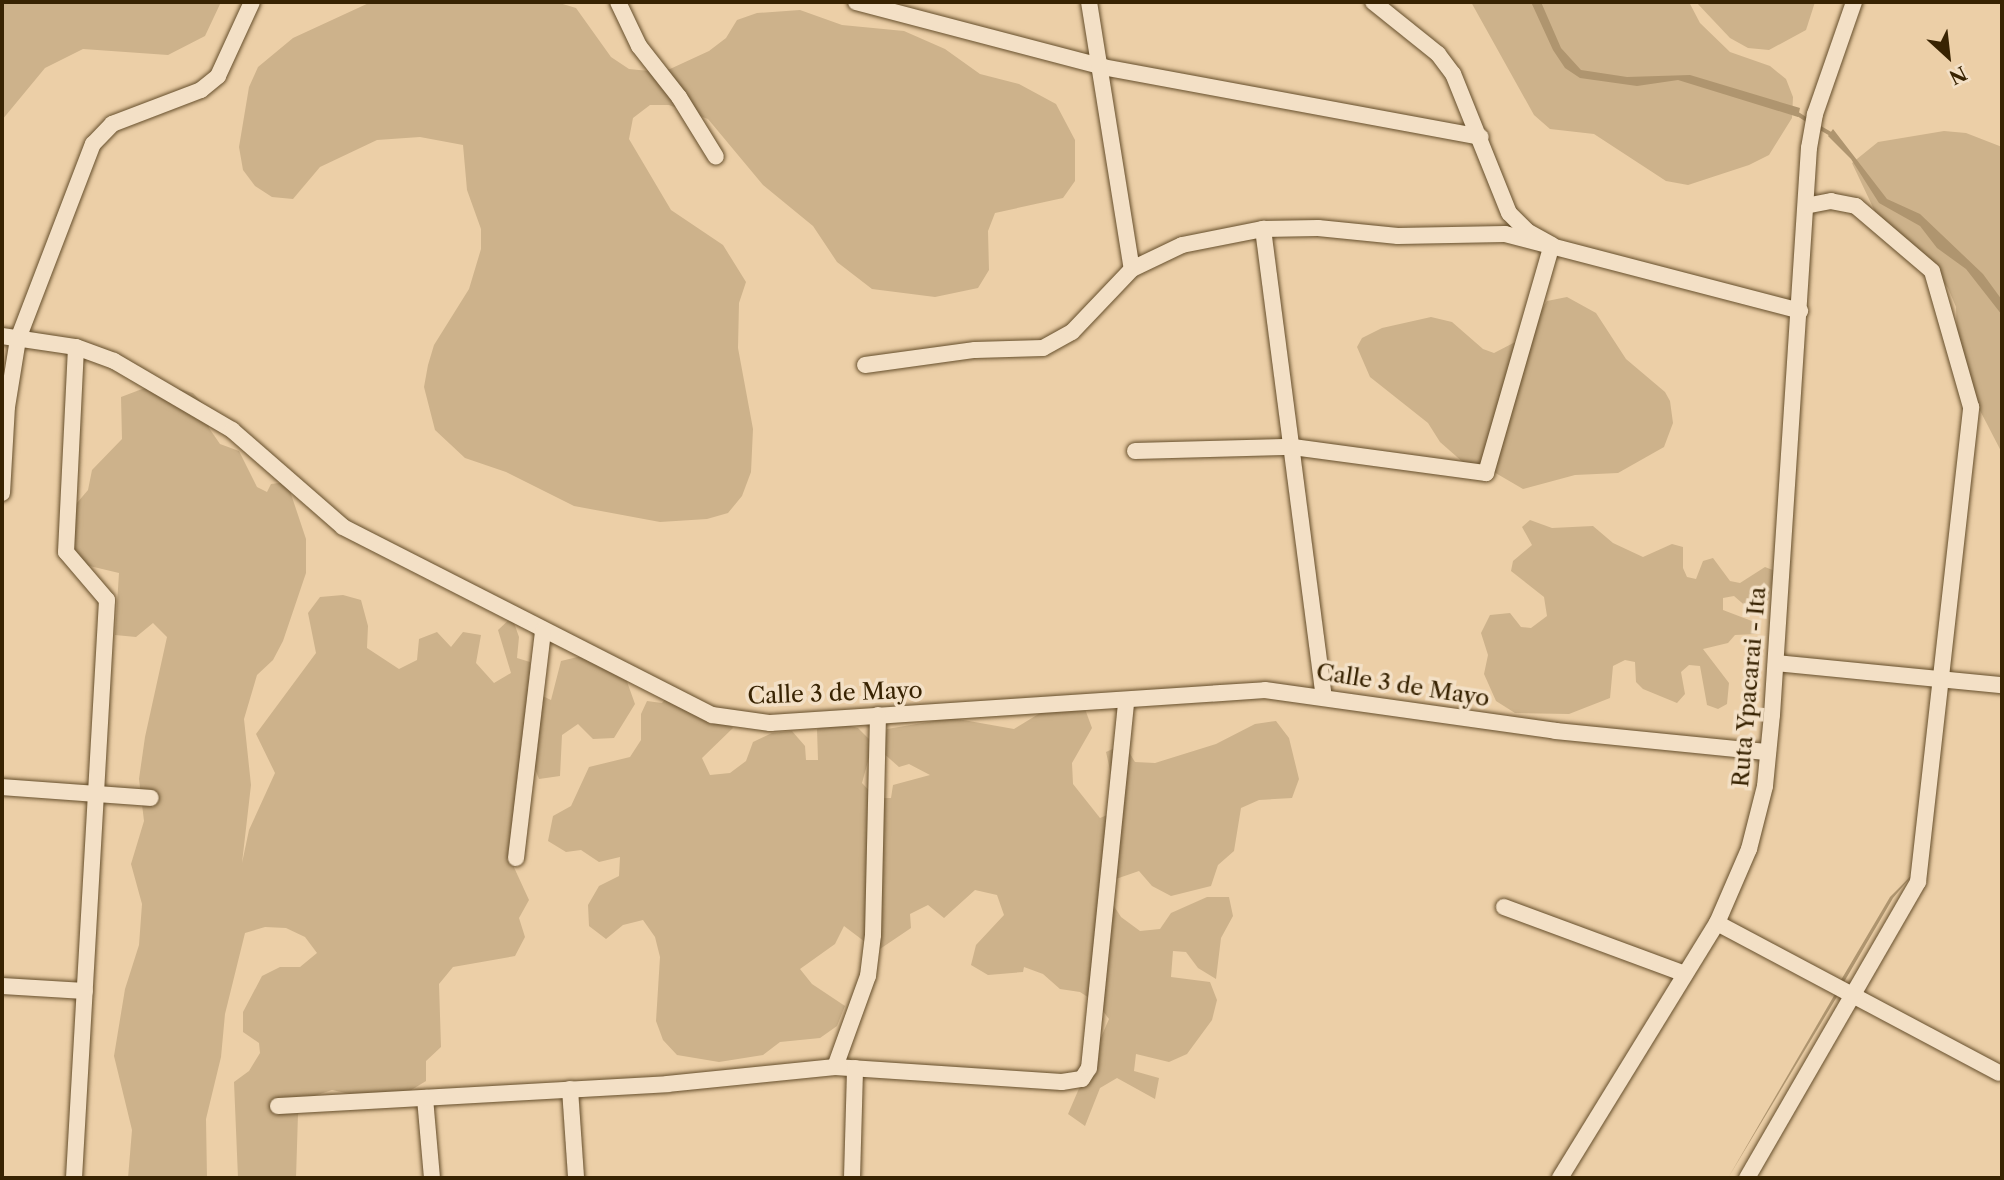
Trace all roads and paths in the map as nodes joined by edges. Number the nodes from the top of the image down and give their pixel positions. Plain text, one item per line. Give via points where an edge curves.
1 (252, 2) edge
2 (618, 2) edge
3 (856, 2) edge
4 (1089, 2) edge
5 (1373, 2) edge
6 (1854, 2) edge
7 (1103, 67) junction
8 (1480, 137) junction
9 (716, 157) dead end
10 (1806, 206) junction
11 (1263, 229) junction
12 (1552, 245) junction
13 (1132, 269) junction
14 (1800, 311) junction
15 (10, 337) edge
16 (76, 347) junction
17 (865, 365) dead end
18 (1293, 447) junction
19 (1135, 451) dead end
20 (2, 493) edge
21 (543, 631) junction
22 (1776, 663) junction
23 (1942, 682) junction
24 (2002, 685) edge
25 (1324, 695) junction
26 (1126, 701) junction
27 (878, 715) junction
28 (1768, 752) junction
29 (2, 787) edge
30 (96, 794) junction
31 (151, 798) dead end
32 (516, 858) dead end
33 (1504, 907) dead end
34 (1717, 923) junction
35 (1685, 974) junction
36 (2, 986) edge
37 (1845, 989) junction
38 (85, 991) junction
39 (835, 1067) junction
40 (855, 1069) junction
41 (1999, 1073) dead end
42 (570, 1089) junction
43 (425, 1098) junction
44 (278, 1106) dead end
45 (74, 1178) edge
46 (432, 1178) edge
47 (576, 1178) edge
48 (852, 1178) edge
49 (1560, 1178) edge
50 (1747, 1178) edge

1 - 15 street via 218,76 201,90 112,124 93,144
2 - 9 street via 639,46 680,97
3 - 7 street
4 - 7 street
5 - 8 street via 1438,54 1453,74
6 - 10 street, Ruta Ypacarai - Ita via 1815,114
7 - 8 street
7 - 13 street
8 - 12 street via 1509,213 1527,231
10 - 14 street, Ruta Ypacarai - Ita
10 - 23 street via 1831,201 1856,205 1932,271 1966,379 1971,407
11 - 12 street via 1318,228 1398,236 1505,234
11 - 13 street via 1182,245
11 - 18 street
12 - 14 street
12 - 18 street via 1486,473
13 - 17 street via 1072,332 1043,348 975,350
14 - 22 street, Ruta Ypacarai - Ita
15 - 16 street, Calle 3 de Mayo
15 - 20 street
16 - 21 street, Calle 3 de Mayo via 114,361 232,430 343,527
16 - 30 street via 66,552 107,600
18 - 19 street
18 - 25 street
21 - 27 street, Calle 3 de Mayo via 712,715 770,723
21 - 32 street
22 - 23 street
22 - 28 street, Ruta Ypacarai - Ita
23 - 24 street
23 - 37 street via 1919,878
25 - 26 street, Calle 3 de Mayo via 1265,690
25 - 28 street, Calle 3 de Mayo via 1556,731
26 - 27 street, Calle 3 de Mayo
26 - 40 street via 1089,1068 1082,1079 1062,1082
27 - 39 street via 868,976
28 - 34 street, Ruta Ypacarai - Ita via 1749,849
29 - 30 street
30 - 31 street
30 - 38 street
33 - 35 street
34 - 35 street, Ruta Ypacarai - Ita
34 - 37 street
35 - 49 street, Ruta Ypacarai - Ita
36 - 38 street
37 - 41 street
37 - 50 street
38 - 45 street
39 - 40 street
39 - 42 street
40 - 48 street
42 - 43 street
42 - 47 street
43 - 44 street
43 - 46 street

